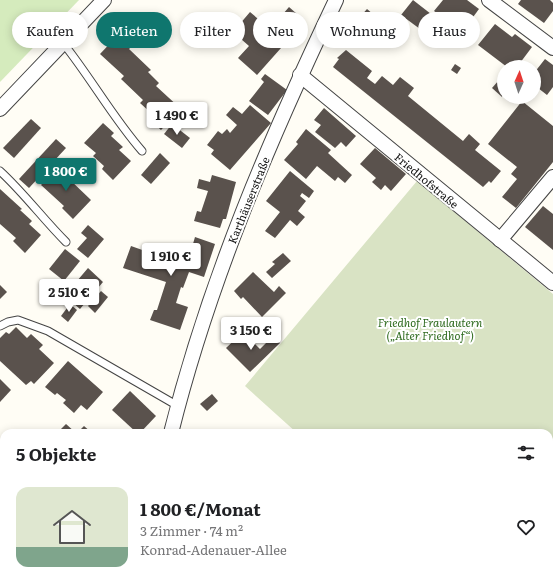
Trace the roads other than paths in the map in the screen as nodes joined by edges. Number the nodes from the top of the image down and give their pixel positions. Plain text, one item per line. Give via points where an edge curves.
1 (104, 0) edge
2 (336, 0) edge
3 (494, 1) edge
4 (88, 17) edge
5 (58, 48) edge
6 (67, 48) edge
7 (553, 48) edge
8 (300, 75) junction
9 (0, 109) edge
10 (142, 151) dead end
11 (0, 171) edge
12 (553, 177) edge
13 (500, 240) junction
14 (66, 242) dead end
15 (553, 283) edge
16 (0, 326) edge
17 (178, 406) junction
18 (172, 429) edge

1 - 4 street
2 - 8 street, Karthäuserstraße
3 - 7 street
5 - 9 street
6 - 10 lane via 128,136
8 - 13 street, Friedhofstraße
8 - 17 street, Karthäuserstraße via 241,212 204,319
11 - 14 lane via 16,185 43,220
12 - 13 street
13 - 15 street, Friedhofstraße
16 - 17 lane via 18,320 48,331
17 - 18 street, Karthäuserstraße

